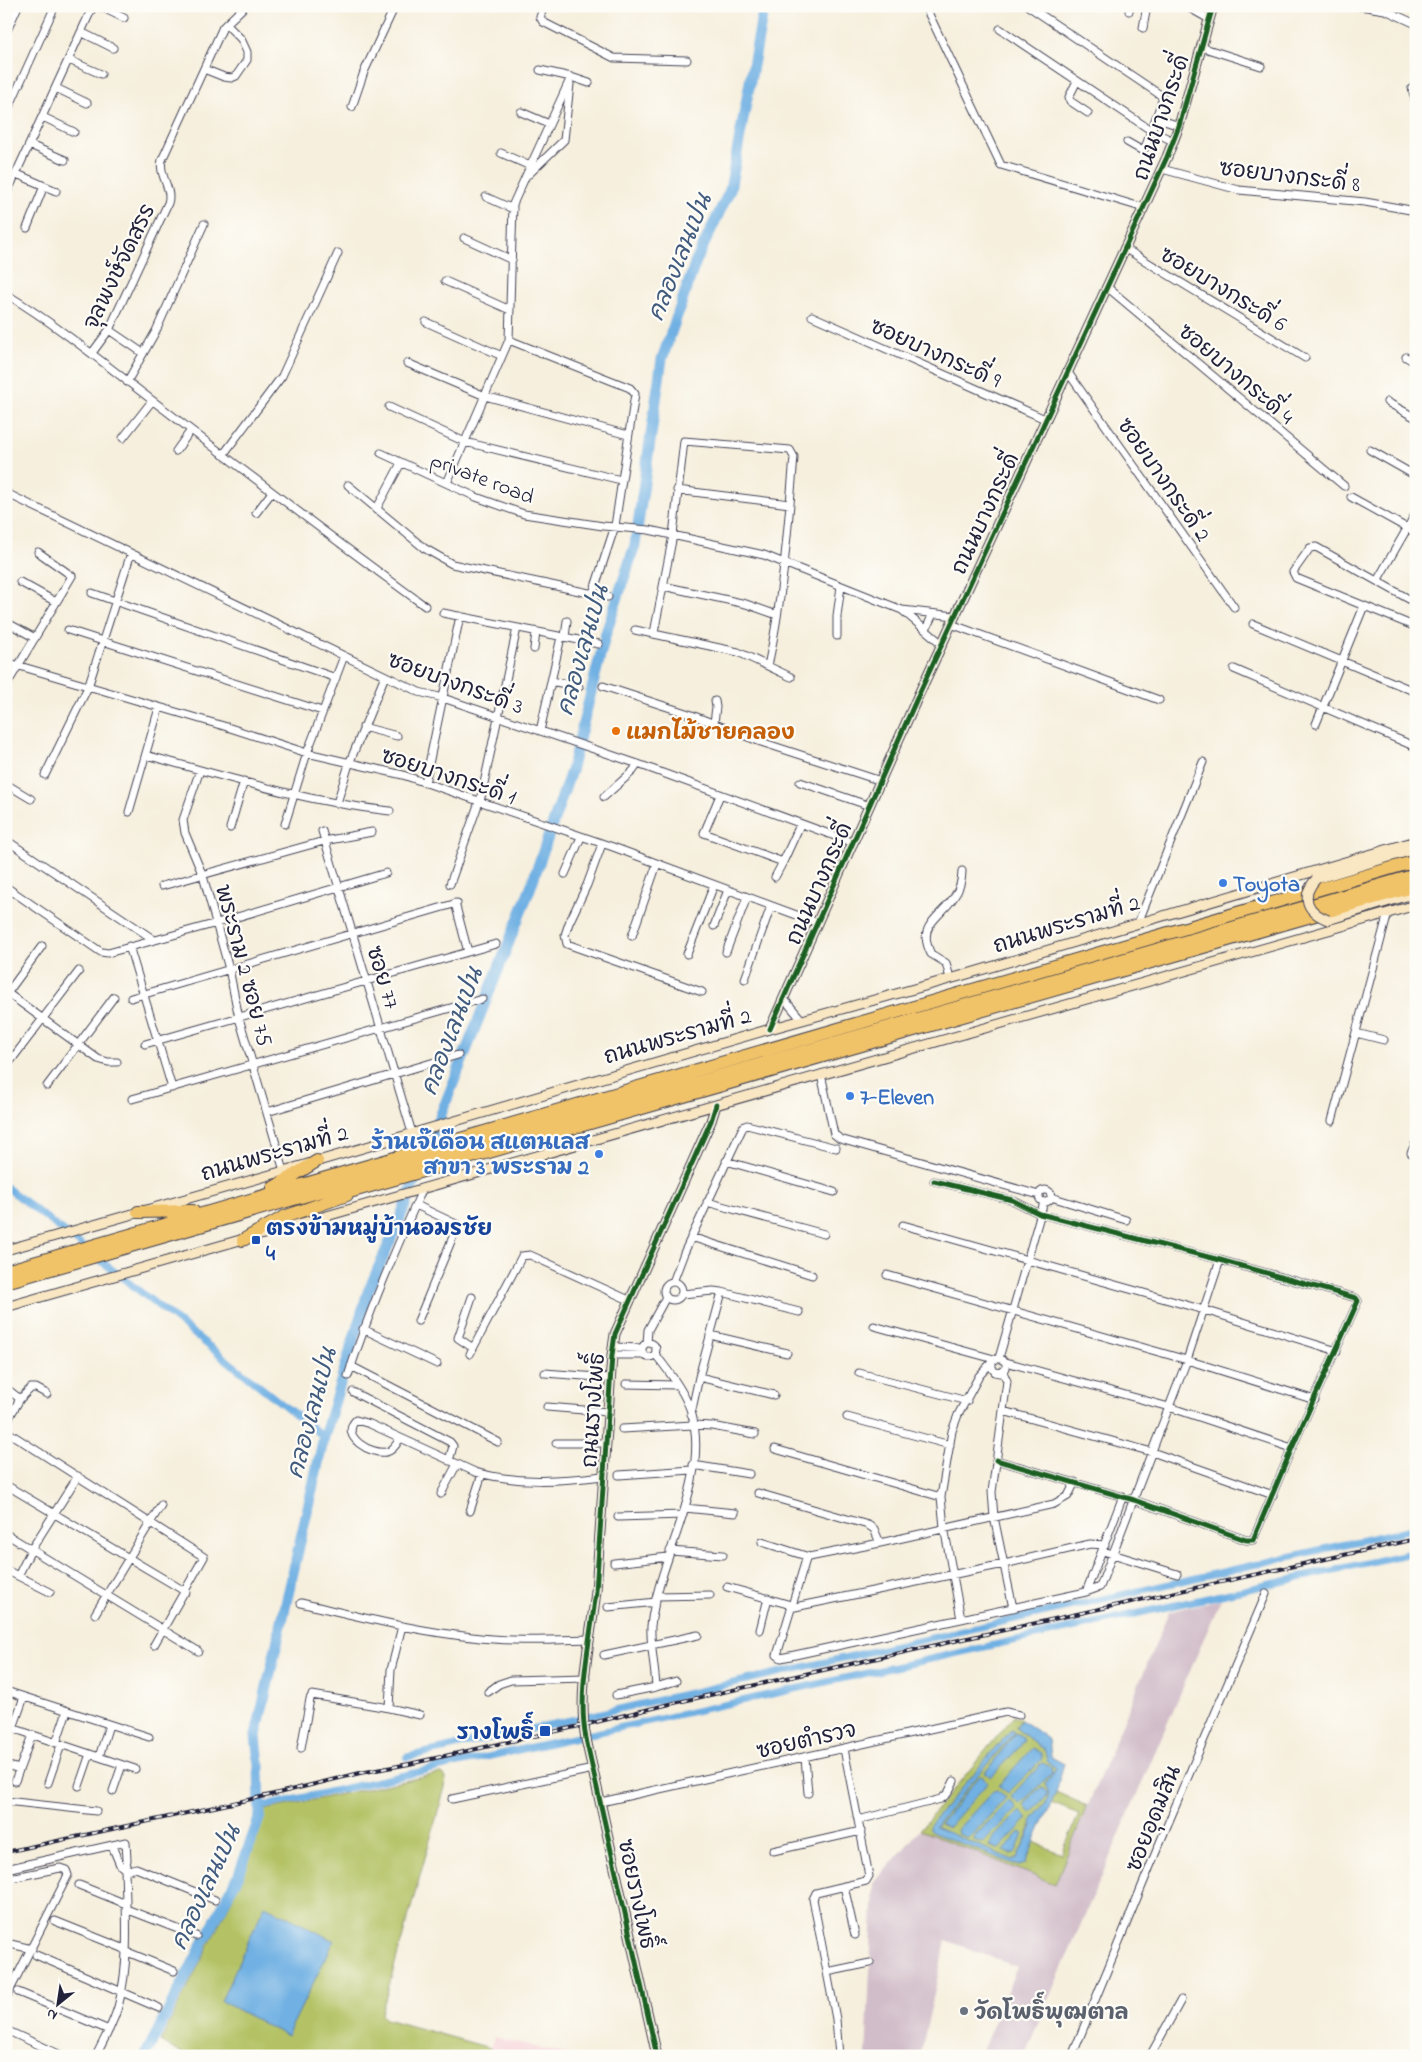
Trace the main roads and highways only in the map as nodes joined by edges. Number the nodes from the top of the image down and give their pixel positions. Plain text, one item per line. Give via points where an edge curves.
1 (1213, 6) edge
2 (1416, 841) edge
3 (1416, 849) edge
4 (1416, 860) edge
5 (1416, 875) edge
6 (1416, 886) edge
7 (1416, 893) edge
8 (1416, 905) edge
9 (770, 1029) junction
10 (716, 1105) junction
11 (317, 1161) junction
12 (378, 1184) junction
13 (273, 1188) junction
14 (193, 1211) junction
15 (138, 1212) junction
16 (243, 1240) junction
17 (6, 1250) edge
18 (6, 1266) edge
19 (6, 1271) edge
20 (6, 1282) edge
21 (6, 1290) edge
22 (6, 1307) edge
23 (586, 1737) joint
24 (657, 2056) edge

1 - 9 main road, ถนนบางกระดี่ via 1162,169 942,644
2 - 9 main road, ถนนพระรามที่ 2
3 - 7 main road, bridge via 1316,879 1308,888 1307,895 1312,911 1328,920
4 - 13 highway, ถนนพระรามที่ 2
4 - 19 highway
5 - 20 highway
6 - 12 highway
8 - 10 main road
9 - 11 main road, ถนนพระรามที่ 2
10 - 16 main road
10 - 23 main road, ถนนรางโพธิ์ via 615,1334 596,1592 586,1678
11 - 13 highway
11 - 15 main road, ถนนพระรามที่ 2
12 - 16 highway via 284,1217
12 - 21 highway
13 - 14 highway, ถนนพระรามที่ 2
14 - 15 highway
14 - 18 highway, ถนนพระรามที่ 2
15 - 17 main road, ถนนพระรามที่ 2
16 - 22 main road
23 - 24 main road, ซอยรางโพธิ์

